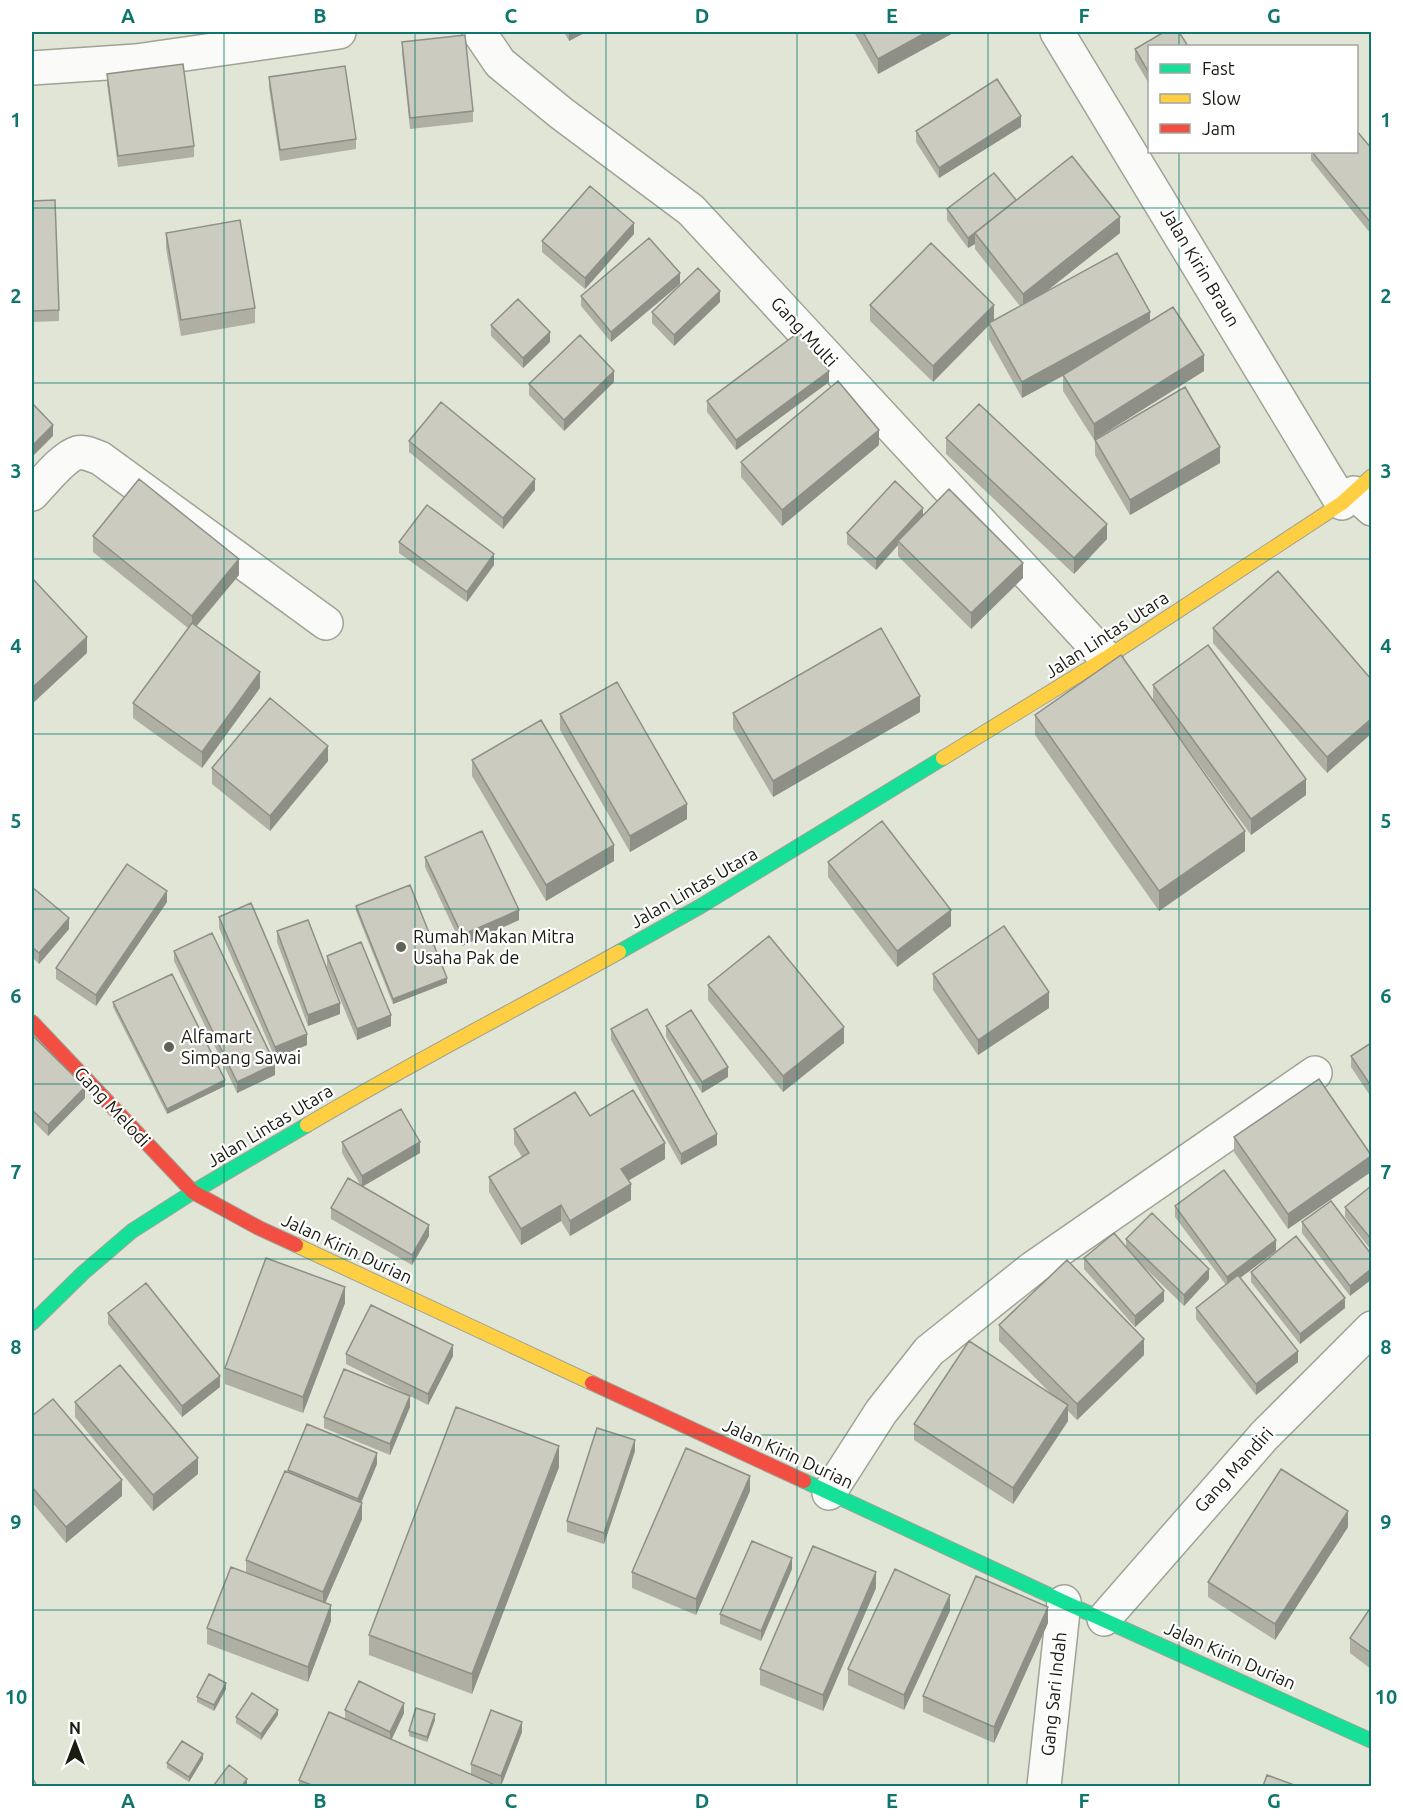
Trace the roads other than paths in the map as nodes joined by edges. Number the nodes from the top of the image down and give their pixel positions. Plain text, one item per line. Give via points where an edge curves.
1 (339, 32) edge
2 (479, 32) edge
3 (1057, 32) edge
4 (32, 69) edge
5 (32, 494) edge
6 (1360, 495) edge
7 (326, 622) dead end
8 (1106, 658) junction
9 (32, 1022) edge
10 (1315, 1073) dead end
11 (193, 1192) junction
12 (32, 1323) edge
13 (1371, 1328) edge
14 (829, 1492) junction
15 (1064, 1602) junction
16 (1104, 1619) junction
17 (1371, 1741) edge
18 (1044, 1786) edge

1 - 4 street via 136,61
2 - 8 street, Gang Multi via 500,63 691,210
3 - 6 street, Jalan Kirin Braun
5 - 7 street via 67,459 88,453
6 - 8 main road, Jalan Lintas Utara
8 - 11 main road, Jalan Lintas Utara via 702,906 387,1078
9 - 11 main road, Gang Melodi
10 - 14 street via 1033,1268 929,1351 881,1412
11 - 12 main road, Jalan Lintas Utara via 132,1231
11 - 14 main road, Jalan Kirin Durian via 260,1228
13 - 16 street, Gang Mandiri via 1264,1436
14 - 15 main road, Jalan Kirin Durian
15 - 16 main road, Jalan Kirin Durian
15 - 18 street, Gang Sari Indah
16 - 17 main road, Jalan Kirin Durian

